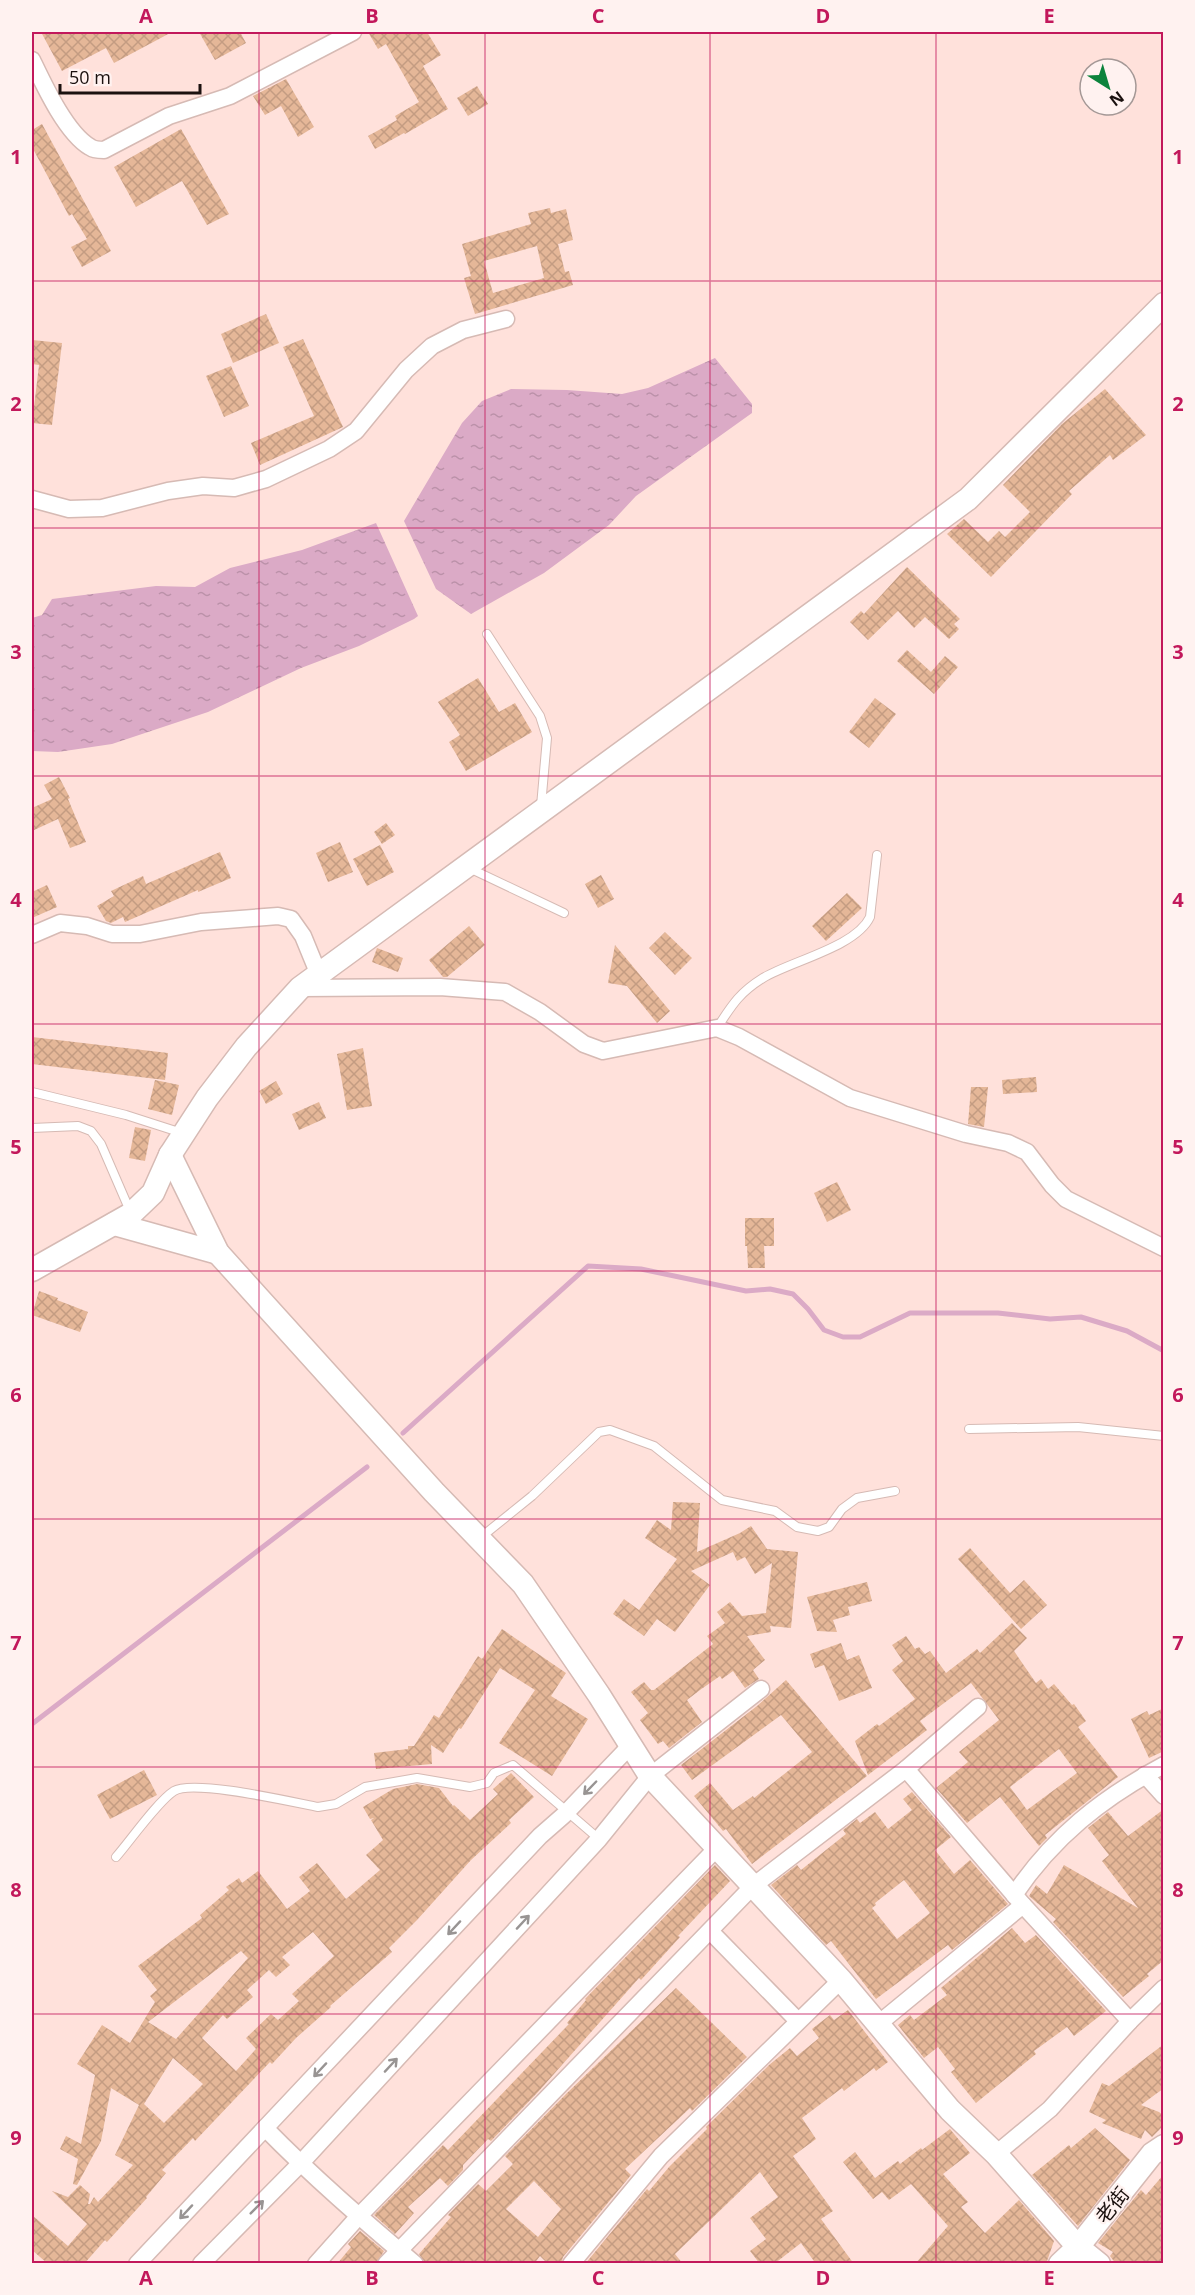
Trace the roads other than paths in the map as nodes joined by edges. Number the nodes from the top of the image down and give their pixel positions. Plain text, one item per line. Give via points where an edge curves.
1 (352, 32) edge
2 (32, 60) edge
3 (1164, 304) edge
4 (506, 319) dead end
5 (32, 498) edge
6 (487, 634) dead end
7 (540, 813) junction
8 (877, 855) dead end
9 (466, 867) junction
10 (564, 913) dead end
11 (32, 935) edge
12 (319, 975) junction
13 (300, 988) junction
14 (717, 1028) junction
15 (32, 1092) edge
16 (32, 1128) edge
17 (184, 1134) junction
18 (170, 1155) junction
19 (122, 1219) junction
20 (1164, 1248) edge
21 (218, 1253) junction
22 (32, 1270) edge
23 (969, 1429) dead end
24 (1164, 1436) edge
25 (895, 1491) dead end
26 (480, 1539) junction
27 (761, 1689) dead end
28 (978, 1707) dead end
29 (630, 1746) junction
30 (1164, 1765) edge
31 (906, 1769) junction
32 (1145, 1775) junction
33 (650, 1776) junction
34 (1164, 1796) edge
35 (568, 1811) junction
36 (599, 1839) junction
37 (716, 1849) junction
38 (116, 1857) dead end
39 (753, 1886) junction
40 (1018, 1900) junction
41 (710, 1931) junction
42 (841, 1980) junction
43 (1164, 1988) edge
44 (798, 2021) junction
45 (1130, 2021) junction
46 (877, 2025) junction
47 (265, 2128) junction
48 (1164, 2146) edge
49 (996, 2154) junction
50 (300, 2164) junction
51 (358, 2217) junction
52 (1078, 2247) junction
53 (399, 2250) junction
54 (137, 2264) edge
55 (201, 2264) edge
56 (316, 2264) edge
57 (386, 2264) edge
58 (415, 2264) edge
59 (571, 2264) edge
60 (1060, 2264) edge
61 (1099, 2264) edge

1 - 2 street via 230,96 169,116 104,150 93,149 80,140
3 - 7 main road via 968,499
4 - 5 street via 463,330 432,346 406,370 356,431 329,449 266,478 234,488 203,486 168,491 102,508 69,509
6 - 7 lane via 540,716 547,738
7 - 9 main road
8 - 14 lane via 866,926 851,937 765,977 738,996
9 - 10 lane
9 - 12 main road
11 - 12 street via 60,923 112,934 140,934 201,922 278,916 291,919 303,936
12 - 13 main road
13 - 14 street via 440,987 505,992 584,1044 603,1051
13 - 17 main road via 246,1047
14 - 20 street via 850,1098 1008,1143 1027,1152 1066,1199
15 - 17 lane
16 - 19 lane via 78,1126 92,1131 101,1144
17 - 18 main road
18 - 19 main road via 153,1193
18 - 21 main road
19 - 21 main road
19 - 22 main road
21 - 26 main road
23 - 24 lane via 1078,1427
25 - 26 lane via 857,1498 842,1509 829,1527 818,1531 797,1527 776,1511 722,1500 654,1446 610,1430 599,1432
26 - 29 main road via 523,1584
27 - 33 street
28 - 31 street
29 - 33 main road
29 -> 35 street
30 - 32 street
31 - 39 street
31 - 40 street
32 - 34 street
32 - 40 street via 1092,1809 1047,1853
33 - 36 street
33 - 37 main road
35 - 36 lane
35 - 38 lane via 513,1765 494,1773 487,1783 470,1786 417,1778 365,1787 336,1804 318,1807 200,1787 170,1794
35 -> 47 street
50 -> 36 street
37 - 39 main road
37 - 51 street
39 - 41 street
39 - 42 main road
40 - 45 street
40 - 46 street
41 - 44 street
41 - 53 street
42 - 44 street
42 - 46 main road
43 - 45 street
44 - 59 street via 660,2156
45 - 49 street via 1050,2109
46 - 49 main road via 951,2110
47 - 50 street
47 -> 54 street
48 - 52 main road, 老街 via 1152,2154
49 - 52 main road
50 - 51 street
55 -> 50 street
51 - 53 street
51 - 56 street
52 - 60 main road, 老街
52 - 61 main road
53 - 57 street
53 - 58 street

